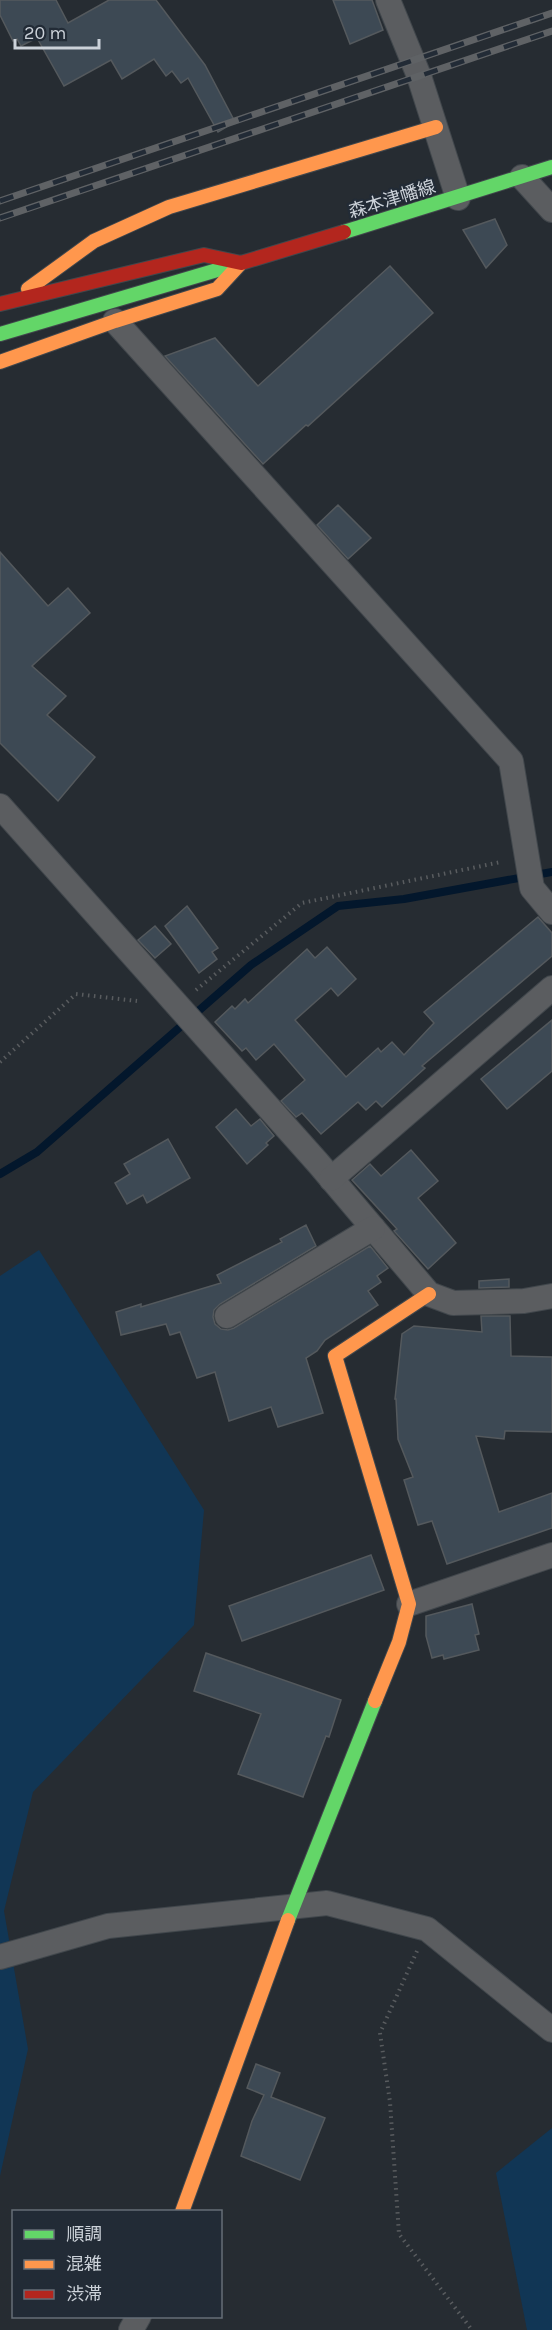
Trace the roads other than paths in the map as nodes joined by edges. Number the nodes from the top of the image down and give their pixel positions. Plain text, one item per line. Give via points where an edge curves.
1 (388, 0) edge
2 (436, 127) junction
3 (552, 167) edge
4 (522, 177) junction
5 (458, 198) junction
6 (552, 210) edge
7 (241, 263) junction
8 (3, 303) edge
9 (115, 321) junction
10 (0, 334) edge
11 (0, 362) edge
12 (0, 806) edge
13 (552, 912) edge
14 (552, 988) edge
15 (331, 1179) junction
16 (373, 1228) junction
17 (429, 1294) junction
18 (552, 1296) edge
19 (227, 1316) dead end
20 (552, 1555) edge
21 (409, 1604) junction
22 (293, 1905) junction
23 (0, 1957) edge
24 (552, 2030) edge
25 (182, 2210) edge

1 - 2 street
2 - 5 street
2 - 8 main road via 170,207 94,241 41,281
3 - 4 main road, 森本津幡線
4 - 5 main road, 森本津幡線
4 - 6 street
5 - 7 main road, 森本津幡線
7 - 8 main road, 森本津幡線 via 204,255
7 - 9 main road via 217,289
7 - 10 main road
9 - 11 main road
9 - 13 street via 511,761 532,888
12 - 15 street
14 - 15 street
15 - 16 street
16 - 17 street
16 - 19 street
17 - 18 street via 453,1304
17 - 21 main road via 335,1356
20 - 21 street
21 - 22 main road via 399,1642
22 - 23 street via 108,1926
22 - 24 street via 327,1903 427,1929
22 - 25 main road

